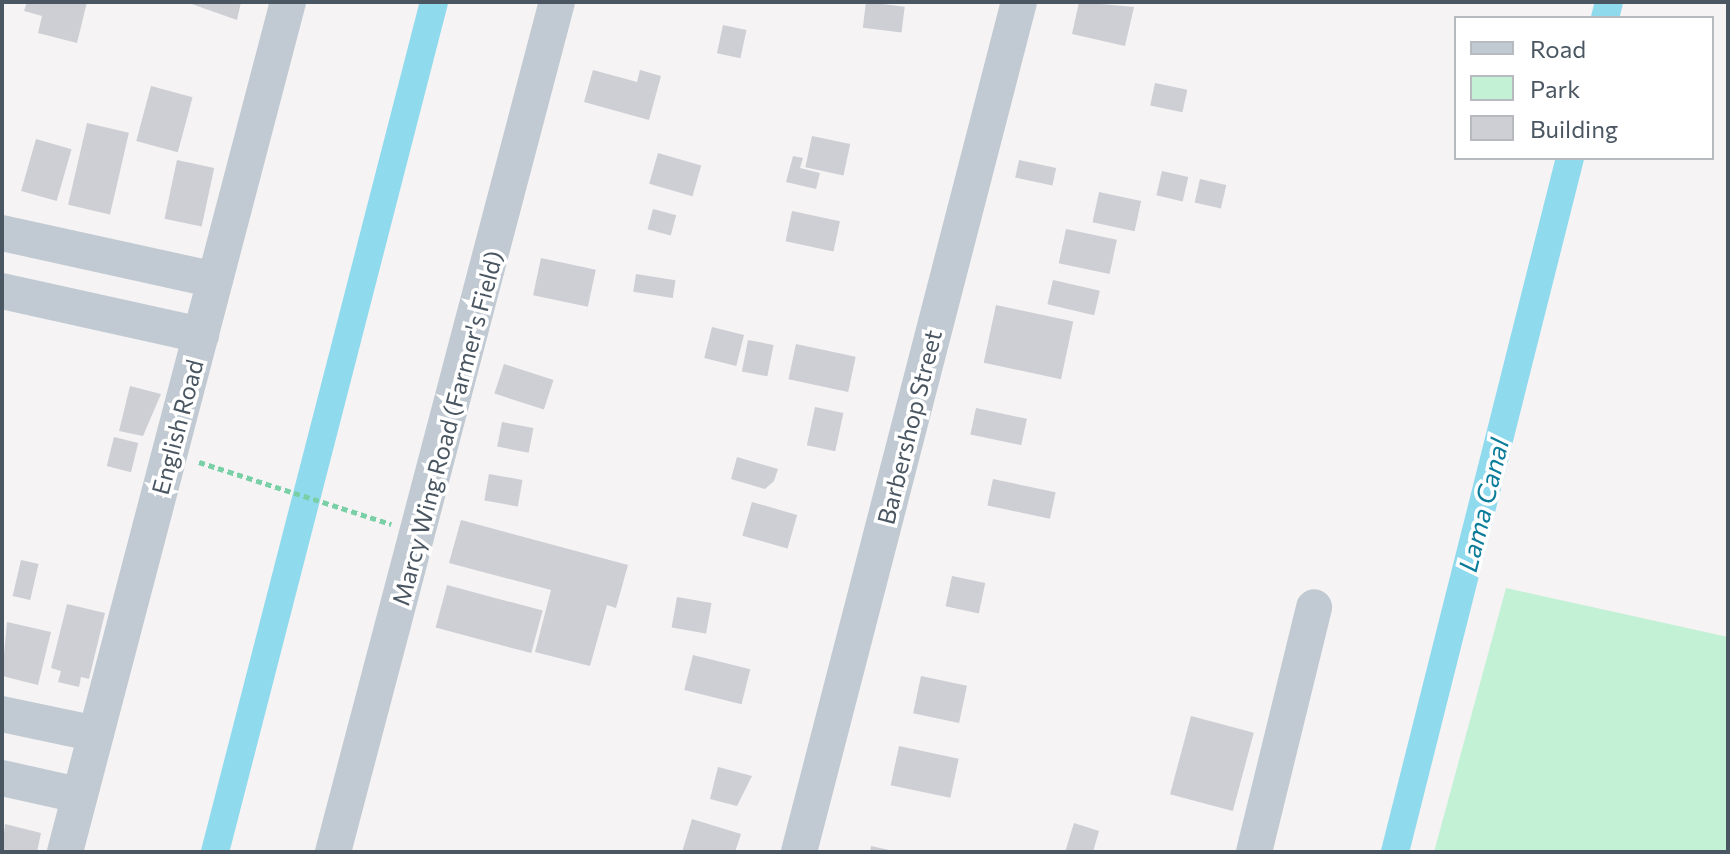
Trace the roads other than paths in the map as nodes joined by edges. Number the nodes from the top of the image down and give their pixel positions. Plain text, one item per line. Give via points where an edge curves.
1 (288, 2) edge
2 (557, 2) edge
3 (1019, 2) edge
4 (2, 233) edge
5 (215, 280) junction
6 (2, 291) edge
7 (201, 335) junction
8 (1314, 607) dead end
9 (2, 714) edge
10 (96, 734) junction
11 (2, 778) edge
12 (78, 795) junction
13 (65, 852) edge
14 (333, 852) edge
15 (799, 852) edge
16 (1254, 852) edge

1 - 5 street, English Road
2 - 14 street, Marcy Wing Road (Farmer's Field)
3 - 15 street, Barbershop Street
4 - 5 street
5 - 7 street, English Road
6 - 7 street
7 - 10 street, English Road
8 - 16 street
9 - 10 street
10 - 12 street, English Road
11 - 12 street
12 - 13 street, English Road

